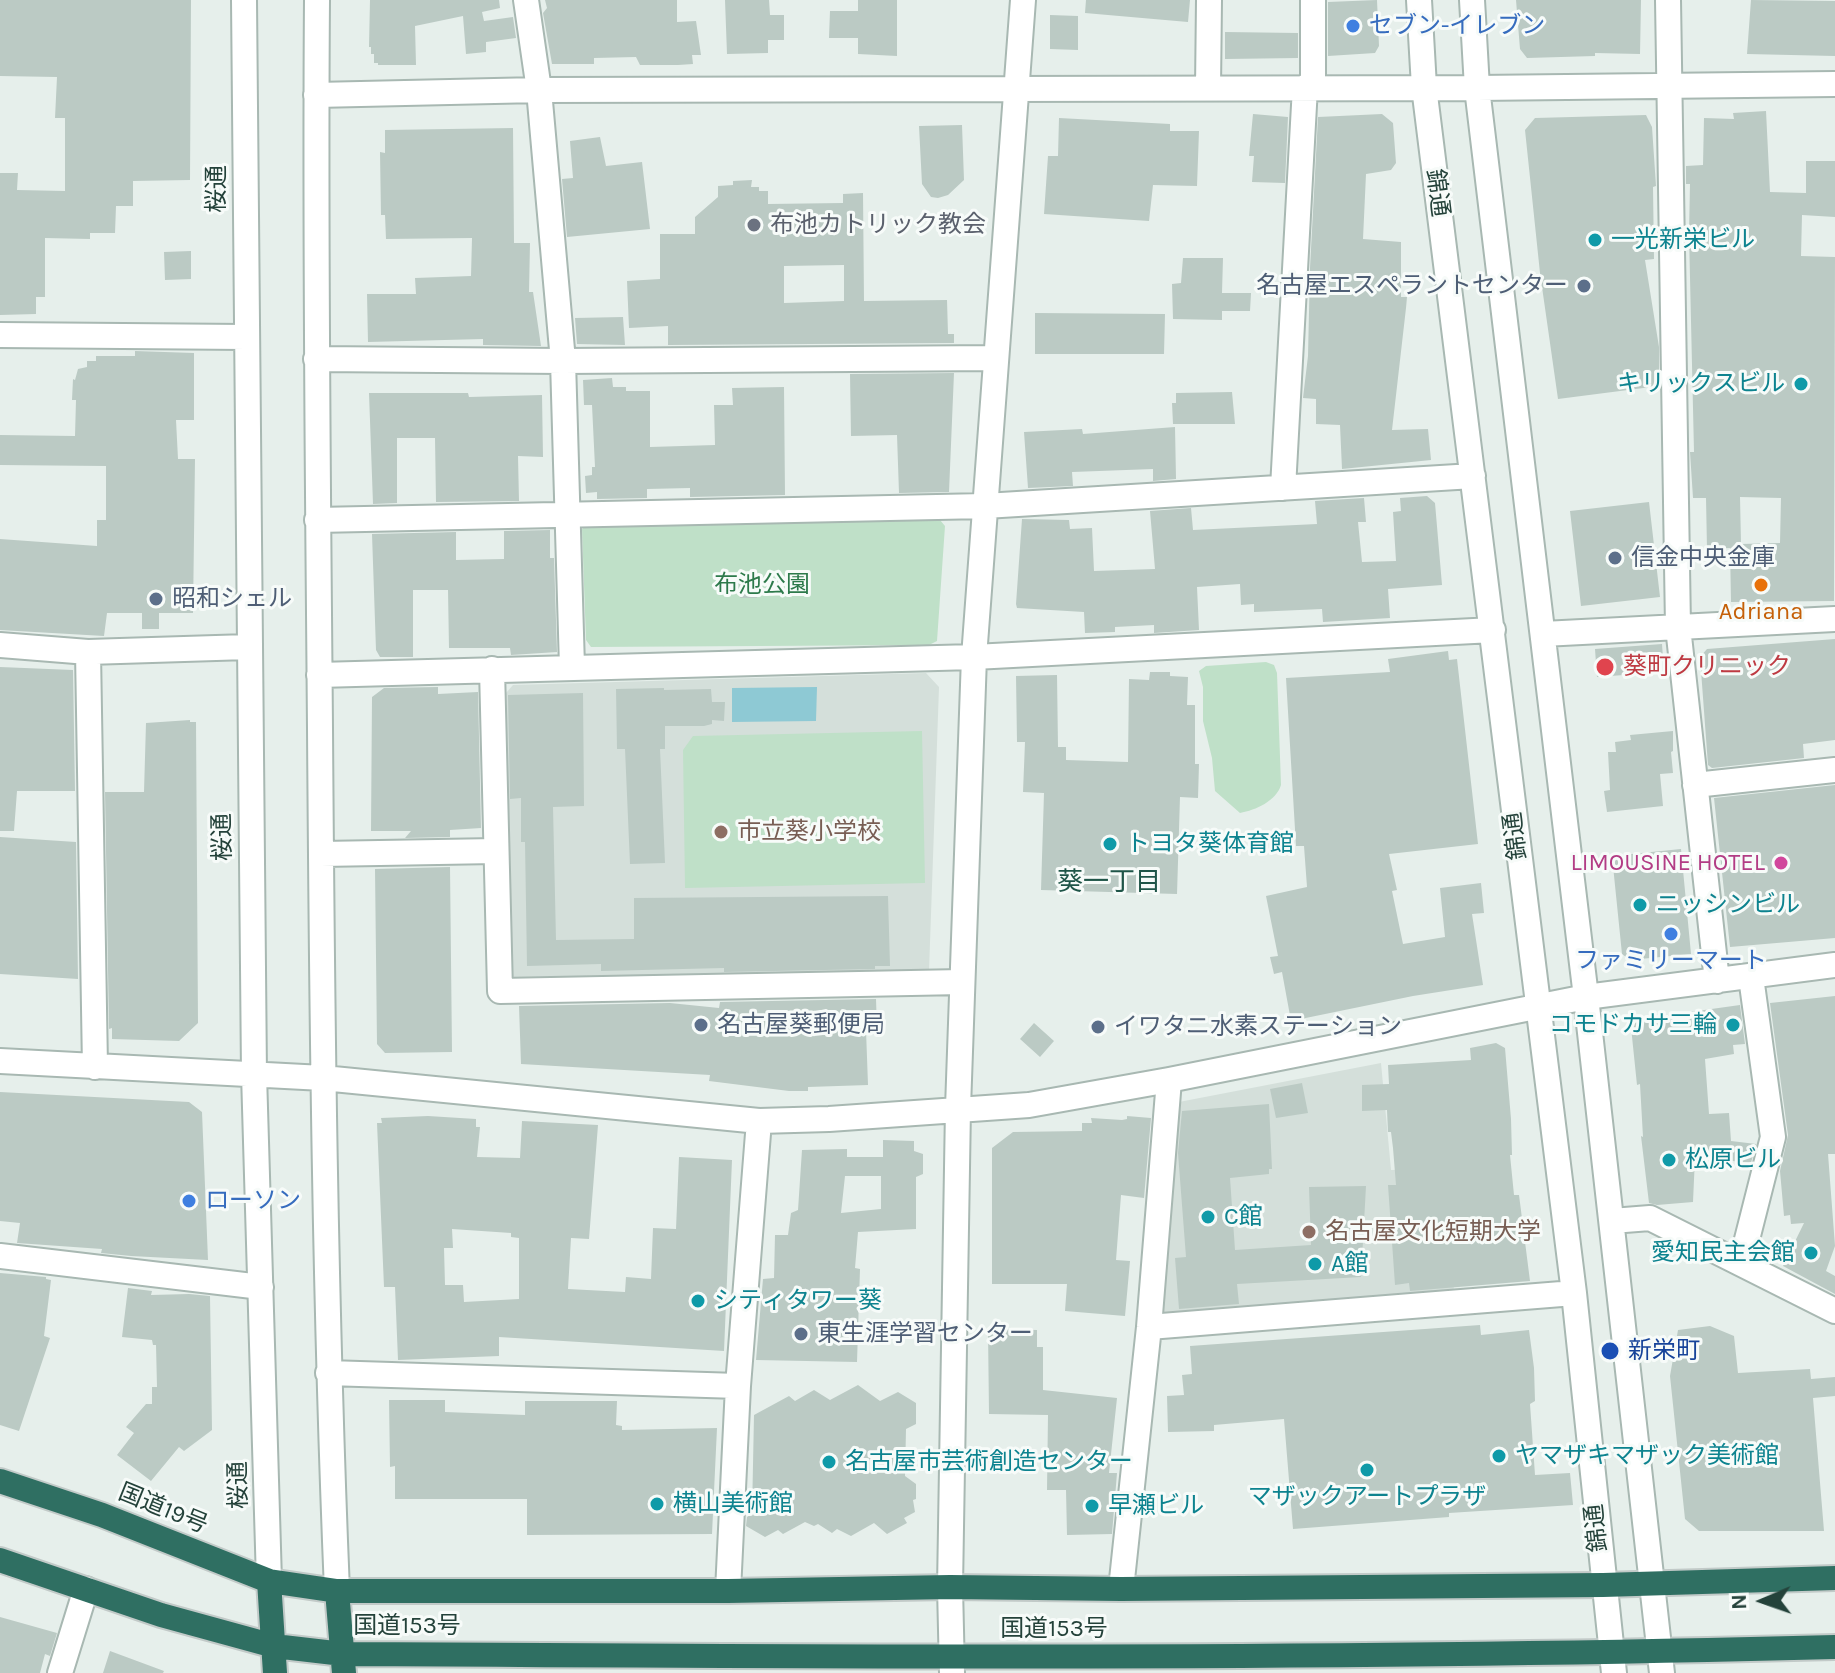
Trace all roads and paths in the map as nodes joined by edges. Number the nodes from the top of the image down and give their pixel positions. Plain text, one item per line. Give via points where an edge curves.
1 (244, 0) edge
2 (317, 0) edge
3 (526, 0) edge
4 (1023, 0) edge
5 (1209, 0) edge
6 (1313, 0) edge
7 (1419, 0) edge
8 (1472, 0) edge
9 (1668, 0) edge
10 (1669, 84) junction
11 (1835, 84) edge
12 (1309, 87) junction
13 (1424, 87) junction
14 (1208, 88) junction
15 (1477, 88) junction
16 (1017, 89) junction
17 (539, 90) junction
18 (316, 95) junction
19 (0, 335) edge
20 (246, 337) junction
21 (996, 358) junction
22 (316, 359) junction
23 (563, 361) junction
24 (1473, 476) junction
25 (1283, 488) junction
26 (985, 506) junction
27 (567, 515) junction
28 (317, 520) junction
29 (1835, 619) edge
30 (1678, 627) junction
31 (1493, 630) junction
32 (1543, 634) junction
33 (0, 645) edge
34 (248, 647) junction
35 (88, 652) junction
36 (974, 657) junction
37 (572, 667) junction
38 (492, 669) junction
39 (319, 675) junction
40 (1835, 770) edge
41 (1695, 785) junction
42 (496, 851) junction
43 (321, 854) junction
44 (1835, 965) edge
45 (1751, 977) junction
46 (1717, 981) junction
47 (962, 982) junction
48 (1586, 997) junction
49 (1536, 1006) junction
50 (0, 1061) edge
51 (95, 1067) junction
52 (254, 1074) junction
53 (323, 1078) junction
54 (1169, 1080) junction
55 (958, 1108) junction
56 (759, 1121) junction
57 (1612, 1221) junction
58 (0, 1256) edge
59 (1741, 1263) junction
60 (261, 1287) junction
61 (1574, 1293) junction
62 (1835, 1311) edge
63 (1149, 1327) junction
64 (328, 1373) junction
65 (738, 1386) junction
66 (0, 1481) edge
67 (0, 1560) edge
68 (1835, 1578) edge
69 (269, 1581) junction
70 (1651, 1584) junction
71 (1603, 1585) junction
72 (950, 1587) junction
73 (86, 1589) junction
74 (1121, 1589) junction
75 (337, 1591) junction
76 (728, 1591) junction
77 (274, 1646) junction
78 (1835, 1647) edge
79 (1661, 1662) edge
80 (343, 1663) edge
81 (1612, 1663) edge
82 (653, 1664) edge
83 (951, 1665) edge
84 (60, 1673) edge
85 (275, 1673) edge

1 - 20 street, 桜通
2 - 18 street
3 - 17 street
4 - 16 street
5 - 14 street
6 - 12 street
7 - 13 street, 錦通
8 - 15 street, 錦通
9 - 10 street
10 - 11 street
10 - 15 street
10 - 30 street
12 - 13 street
12 - 14 street
12 - 25 street
13 - 15 street
13 - 24 street, 錦通
14 - 16 street
15 - 32 street, 錦通
16 - 17 street
16 - 21 street
17 - 18 street
17 - 23 street
18 - 22 street
19 - 20 street
20 - 34 street, 桜通
21 - 23 street
21 - 26 street
22 - 23 street
22 - 28 street
23 - 27 street
24 - 25 street
24 - 31 street, 錦通
25 - 26 street
26 - 27 street
26 - 36 street
27 - 28 street
27 - 37 street
28 - 39 street
29 - 30 street
30 - 32 street
30 - 41 street
31 - 36 street
31 - 49 street, 錦通
32 - 48 street, 錦通
33 - 35 street
34 - 35 street
34 - 52 street, 桜通
35 - 51 street
36 - 37 street
36 - 47 street
37 - 38 street
38 - 39 street
38 - 42 street
39 - 43 street
40 - 41 street
41 - 46 street
42 - 43 street
42 - 47 street via 500,991
43 - 53 street
44 - 45 street
45 - 46 street
45 - 59 street via 1773,1137
46 - 48 street
47 - 55 street
48 - 49 street
48 - 57 street, 錦通
49 - 54 street
49 - 61 street, 錦通
50 - 51 street
51 - 52 street
52 - 53 street
52 - 60 street, 桜通
53 - 56 street
53 - 64 street
54 - 55 street via 1029,1105
54 - 63 street
55 - 56 street
55 - 72 street
56 - 65 street
57 - 59 street via 1650,1218
57 - 70 street, 錦通
58 - 60 street
59 - 62 street
60 - 69 street, 桜通
61 - 63 street
61 - 71 street, 錦通
63 - 74 street
64 - 65 street
64 - 75 street
65 - 76 street
66 - 69 highway, 国道19号
67 - 73 highway
68 - 70 highway, 国道153号
69 - 75 highway, 国道19号
69 - 77 highway, 桜通
70 - 71 highway, 国道153号
70 - 79 street, 錦通
71 - 74 highway, 国道153号
71 - 81 street, 錦通
72 - 74 highway, 国道153号
72 - 76 highway, 国道153号
72 - 83 street
73 - 77 highway
73 - 84 street
75 - 76 highway, 国道153号
75 - 80 highway
77 - 80 highway, 国道153号
77 - 85 highway, 桜通
78 - 79 highway, 国道153号
79 - 81 highway, 国道153号
80 - 82 highway, 国道153号
81 - 83 highway, 国道153号
82 - 83 highway, 国道153号

